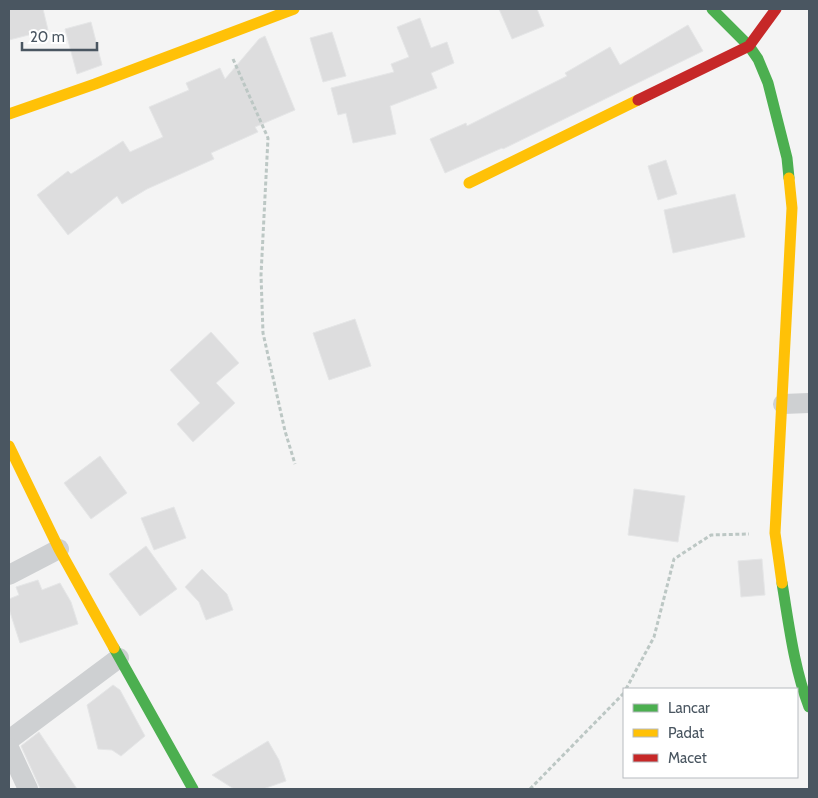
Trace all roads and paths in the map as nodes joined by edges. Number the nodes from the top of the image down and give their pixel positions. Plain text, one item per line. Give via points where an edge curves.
1 (294, 9) edge
2 (712, 9) edge
3 (776, 9) edge
4 (222, 36) junction
5 (749, 46) junction
6 (10, 107) edge
7 (469, 183) dead end
8 (809, 403) edge
9 (783, 404) junction
10 (9, 446) edge
11 (295, 464) dead end
12 (775, 533) junction
13 (59, 548) junction
14 (9, 575) edge
15 (119, 658) junction
16 (627, 688) edge
17 (623, 694) edge
18 (809, 707) edge
19 (9, 740) edge
20 (9, 748) edge
21 (28, 789) edge
22 (192, 789) edge
23 (530, 789) edge

1 - 4 street
2 - 5 street
3 - 5 street
4 - 6 street via 95,84
4 - 11 path via 268,138 261,275 263,334
5 - 7 street
5 - 9 street via 768,83 777,114 787,158 792,208
8 - 9 street
9 - 12 street
10 - 13 street
12 - 16 path via 711,535 674,559 654,637
12 - 18 street via 789,628
13 - 14 street
13 - 15 street
15 - 19 street
15 - 22 street
17 - 23 path
20 - 21 street

